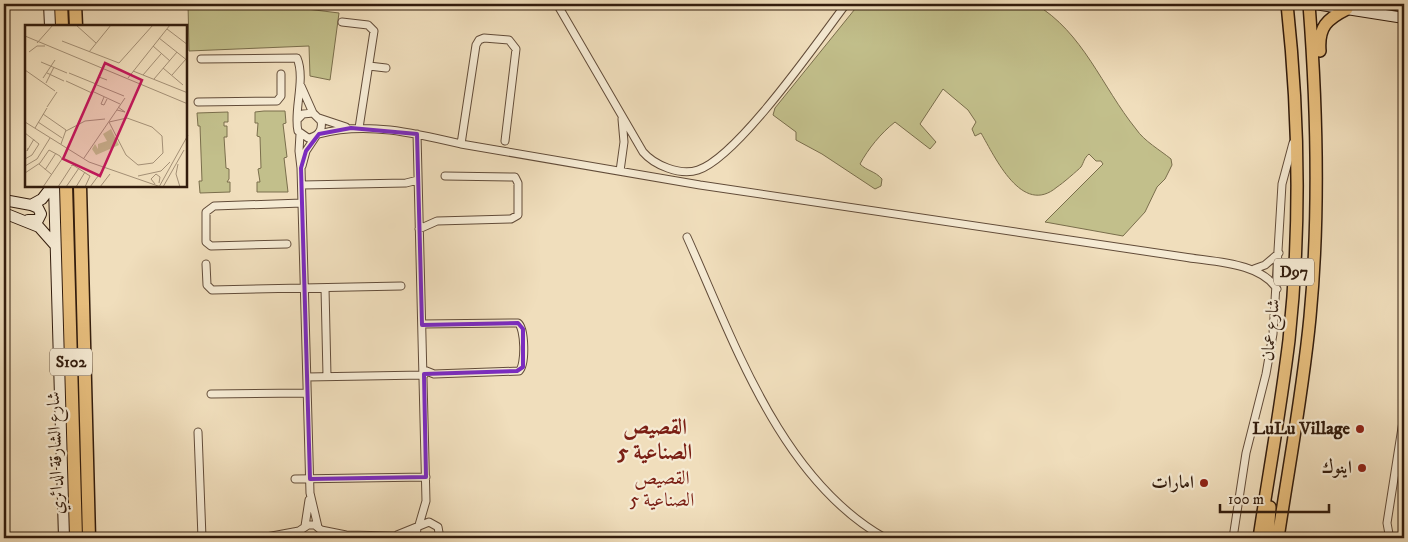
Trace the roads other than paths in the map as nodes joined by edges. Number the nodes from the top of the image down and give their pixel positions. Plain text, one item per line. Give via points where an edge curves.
1 (49, 4) edge
2 (61, 4) edge
3 (75, 4) edge
4 (557, 4) edge
5 (846, 4) edge
6 (1309, 4) edge
7 (1315, 4) edge
8 (1388, 4) edge
9 (1288, 5) edge
10 (1404, 6) edge
11 (1347, 9) junction
12 (1404, 18) edge
13 (342, 22) dead end
14 (50, 25) edge
15 (62, 25) edge
16 (76, 25) edge
17 (201, 59) dead end
18 (368, 66) junction
19 (386, 68) dead end
20 (281, 74) dead end
21 (300, 83) junction
22 (1315, 93) junction
23 (198, 102) dead end
24 (620, 114) junction
25 (316, 115) junction
26 (298, 119) junction
27 (355, 128) junction
28 (300, 134) junction
29 (420, 134) junction
30 (317, 135) junction
31 (1296, 136) junction
32 (505, 141) dead end
33 (461, 144) junction
34 (301, 168) junction
35 (620, 171) junction
36 (445, 176) dead end
37 (418, 180) junction
38 (302, 185) junction
39 (51, 188) edge
40 (53, 188) edge
41 (66, 188) edge
42 (80, 188) edge
43 (4, 200) edge
44 (302, 203) junction
45 (30, 205) junction
46 (4, 213) edge
47 (25, 220) junction
48 (420, 229) junction
49 (687, 237) dead end
50 (287, 244) dead end
51 (54, 245) junction
52 (1279, 252) junction
53 (206, 264) dead end
54 (1254, 269) junction
55 (401, 286) dead end
56 (325, 288) junction
57 (304, 289) junction
58 (1276, 289) junction
59 (422, 324) junction
60 (424, 372) junction
61 (327, 376) junction
62 (307, 377) junction
63 (307, 392) junction
64 (211, 394) dead end
65 (1404, 415) edge
66 (198, 432) dead end
67 (1269, 468) junction
68 (426, 477) junction
69 (295, 480) dead end
70 (310, 480) junction
71 (310, 493) junction
72 (426, 501) junction
73 (435, 524) junction
74 (418, 526) junction
75 (320, 528) junction
76 (301, 532) edge
77 (355, 536) junction
78 (394, 536) junction
79 (64, 538) edge
80 (76, 538) edge
81 (89, 538) edge
82 (202, 538) edge
83 (261, 538) edge
84 (323, 538) edge
85 (341, 538) edge
86 (406, 538) edge
87 (416, 538) edge
88 (440, 538) edge
89 (885, 538) edge
90 (1233, 538) edge
91 (1258, 538) edge
92 (1268, 538) edge
93 (1278, 538) edge
94 (1394, 538) edge

1 - 14 street
2 - 15 highway
3 - 16 highway
4 - 24 street
5 - 24 street via 742,136 700,169 687,171 652,161
6 - 22 main road, شارع عمان / D97
7 - 11 street
8 - 10 street
9 - 31 main road, شارع عمان / D97
11 - 12 street
11 - 22 main road via 1327,20 1321,30 1322,80
13 - 18 street via 372,27
17 - 21 street via 295,57 299,60
18 - 19 street
18 - 27 street
20 - 23 street via 281,96 277,101
21 - 25 street
21 - 26 street
22 - 93 main road, شارع عمان / D97 via 1317,177 1312,298
24 - 35 street via 624,142
25 - 26 street via 303,114
25 - 27 street
25 - 30 street via 322,126
26 - 28 street
27 - 29 street
27 - 30 street
28 - 30 street via 308,138
28 - 34 street
29 - 33 street
29 - 37 street
30 - 34 street via 306,151
31 - 52 street via 1282,184
31 - 67 main road, شارع عمان / D97 via 1289,340
32 - 33 street via 516,49 509,40 484,38 476,45
33 - 35 street
34 - 38 street
35 - 54 street
36 - 48 street via 513,176 518,182 518,215 512,219 437,221
37 - 38 street
37 - 48 street
38 - 44 street
39 - 45 street via 42,199
40 - 51 street
41 - 80 highway, شارع الشارقة الدائري / S102
42 - 81 highway, شارع الشارقة الدائري / S102
43 - 45 street
44 - 50 street via 214,206 206,212 206,239 211,246
44 - 57 street
45 - 47 street via 40,211 40,217 36,221
46 - 47 street
47 - 51 street via 45,232
48 - 59 street
49 - 89 street via 742,360 788,443 833,498
51 - 79 street
52 - 54 street via 1266,265
52 - 58 street
53 - 57 street via 207,284 212,290
54 - 58 street via 1265,275
55 - 56 street
56 - 57 street
56 - 61 street
57 - 62 street
58 - 90 street via 1270,354 1246,453
59 - 60 street
59 - 60 street via 518,323 523,329 523,365 519,371
60 - 61 street
60 - 68 street
61 - 62 street
62 - 63 street
63 - 64 street
63 - 70 street
65 - 94 street via 1387,523 1389,534
66 - 82 street
67 - 91 main road, شارع عمان / D97
67 - 92 main road
68 - 70 street
68 - 72 street
69 - 70 street
70 - 71 street
71 - 75 street
71 - 76 street
72 - 73 street
72 - 74 street
73 - 74 street via 429,522
73 - 88 street
74 - 78 street
74 - 87 street
75 - 76 street via 312,524
75 - 77 street
75 - 84 street
76 - 83 street
77 - 78 street
77 - 85 street
78 - 86 street

